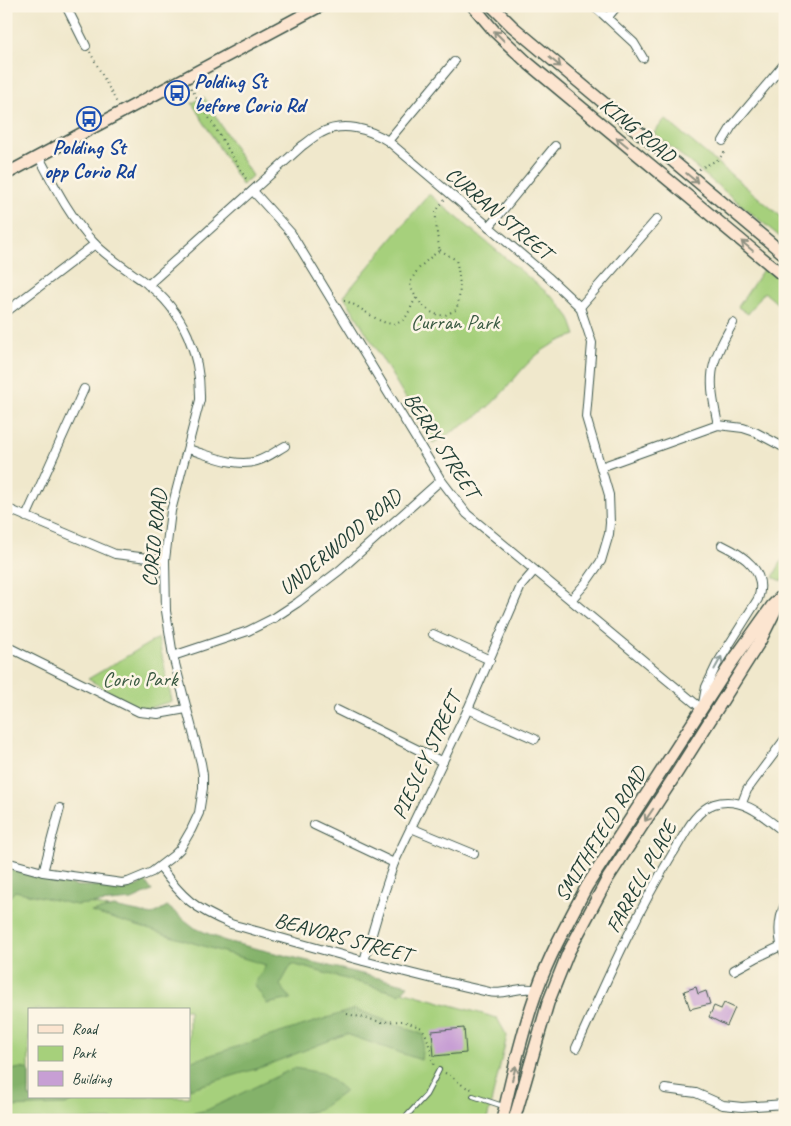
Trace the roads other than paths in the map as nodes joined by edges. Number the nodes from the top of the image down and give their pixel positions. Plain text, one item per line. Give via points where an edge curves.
1 (66, 6) edge
2 (320, 6) edge
3 (473, 6) edge
4 (492, 6) edge
5 (594, 6) edge
6 (617, 6) edge
7 (608, 17) junction
8 (86, 46) road end
9 (643, 58) dead end
10 (454, 62) dead end
11 (785, 63) edge
12 (388, 141) junction
13 (723, 142) road end
14 (555, 146) dead end
15 (39, 157) junction
16 (6, 174) edge
17 (253, 191) junction
18 (657, 219) dead end
19 (489, 226) junction
20 (95, 244) junction
21 (785, 255) edge
22 (785, 277) edge
23 (148, 284) junction
24 (580, 307) junction
25 (6, 312) edge
26 (733, 323) dead end
27 (84, 389) dead end
28 (718, 425) junction
29 (285, 446) dead end
30 (785, 448) edge
31 (188, 449) junction
32 (601, 467) junction
33 (441, 480) junction
34 (6, 508) edge
35 (26, 517) junction
36 (722, 545) dead end
37 (165, 560) junction
38 (534, 571) junction
39 (784, 593) edge
40 (758, 599) junction
41 (571, 600) junction
42 (772, 606) junction
43 (433, 634) dead end
44 (764, 634) junction
45 (6, 646) edge
46 (173, 656) junction
47 (490, 660) junction
48 (186, 708) junction
49 (468, 708) junction
50 (702, 709) junction
51 (337, 710) dead end
52 (535, 739) dead end
53 (785, 739) edge
54 (443, 762) junction
55 (664, 793) junction
56 (742, 803) junction
57 (60, 808) dead end
58 (314, 825) dead end
59 (412, 828) junction
60 (785, 833) edge
61 (474, 854) dead end
62 (6, 862) edge
63 (394, 863) junction
64 (160, 867) junction
65 (43, 872) junction
66 (608, 878) junction
67 (785, 904) edge
68 (781, 946) junction
69 (785, 954) edge
70 (364, 961) junction
71 (734, 970) dead end
72 (537, 990) junction
73 (576, 1048) dead end
74 (439, 1070) road end
75 (525, 1083) junction
76 (665, 1089) dead end
77 (473, 1096) dead end
78 (785, 1104) edge
79 (505, 1107) junction
80 (403, 1120) edge
81 (502, 1120) edge
82 (514, 1120) edge

1 - 8 street
2 - 15 main road
22 -> 3 main road, KING ROAD via 529,64
4 -> 21 main road, KING ROAD
5 - 7 street
6 - 7 street
7 - 9 street via 634,42
10 - 12 street
11 - 13 street via 732,126
12 - 17 street, CURRAN STREET via 360,129 332,129 321,133
12 - 19 street, CURRAN STREET
14 - 19 street
15 - 16 main road
15 - 20 street, CORIO ROAD via 72,215
17 - 23 street, CURRAN STREET
17 - 33 street, BERRY STREET via 291,233
18 - 24 street
19 - 24 street, CURRAN STREET
20 - 23 street, CORIO ROAD
20 - 25 street
23 - 31 street, CORIO ROAD via 182,322 196,355 200,400
24 - 32 street, CURRAN STREET via 592,343 586,417
26 - 28 street via 718,350 711,375
27 - 35 street
28 - 30 street via 755,432
28 - 32 street
29 - 31 street via 251,463
31 - 37 street, CORIO ROAD via 171,511
32 - 41 street, CURRAN STREET via 609,495 609,534 601,561
33 - 38 street, BERRY STREET via 467,514
33 - 46 street, UNDERWOOD ROAD via 297,603 248,631
34 - 35 street
35 - 37 street via 115,554
36 - 40 street via 752,565 759,582
37 - 46 street, CORIO ROAD via 166,610
38 - 41 street, BERRY STREET
38 - 47 street, PIESLEY STREET via 521,586
39 - 42 main road, SMITHFIELD ROAD
39 - 44 main road, SMITHFIELD ROAD
40 - 42 street
50 -> 40 street via 706,687 717,664
41 - 50 street, BERRY STREET
42 - 50 main road, SMITHFIELD ROAD
43 - 47 street
44 - 50 main road via 745,655 712,704
44 - 55 main road, SMITHFIELD ROAD
45 - 48 street via 139,712 158,714
46 - 48 street, CORIO ROAD
47 - 49 street, PIESLEY STREET
48 - 64 street, CORIO ROAD via 201,763 202,800 180,850
49 - 52 street
49 - 54 street, PIESLEY STREET
50 - 55 main road via 702,720 672,770
50 - 72 main road, SMITHFIELD ROAD via 587,886
51 - 54 street
53 - 56 street via 747,790
54 - 59 street, PIESLEY STREET
55 -> 66 main road, SMITHFIELD ROAD
56 - 60 street
56 - 73 street, FARRELL PLACE via 714,804 702,811 692,823 632,926
57 - 65 street
58 - 63 street
59 - 61 street
59 - 63 street, PIESLEY STREET
62 - 65 street, CORIO ROAD
63 - 70 street, PIESLEY STREET
64 - 65 street, CORIO ROAD via 122,883
64 - 70 street, BEAVORS STREET via 184,898 213,917
66 - 72 main road via 584,904 547,984
66 - 75 main road, SMITHFIELD ROAD via 554,983
67 - 68 street via 779,928
68 - 69 street
68 - 71 street
70 - 72 street, BEAVORS STREET via 492,993 526,988
72 - 75 main road via 541,997 527,1051
79 -> 72 main road, SMITHFIELD ROAD
74 - 80 lane via 426,1095
75 - 82 main road, SMITHFIELD ROAD
76 - 78 street via 696,1093 723,1105
77 - 79 lane
79 - 81 main road, SMITHFIELD ROAD

